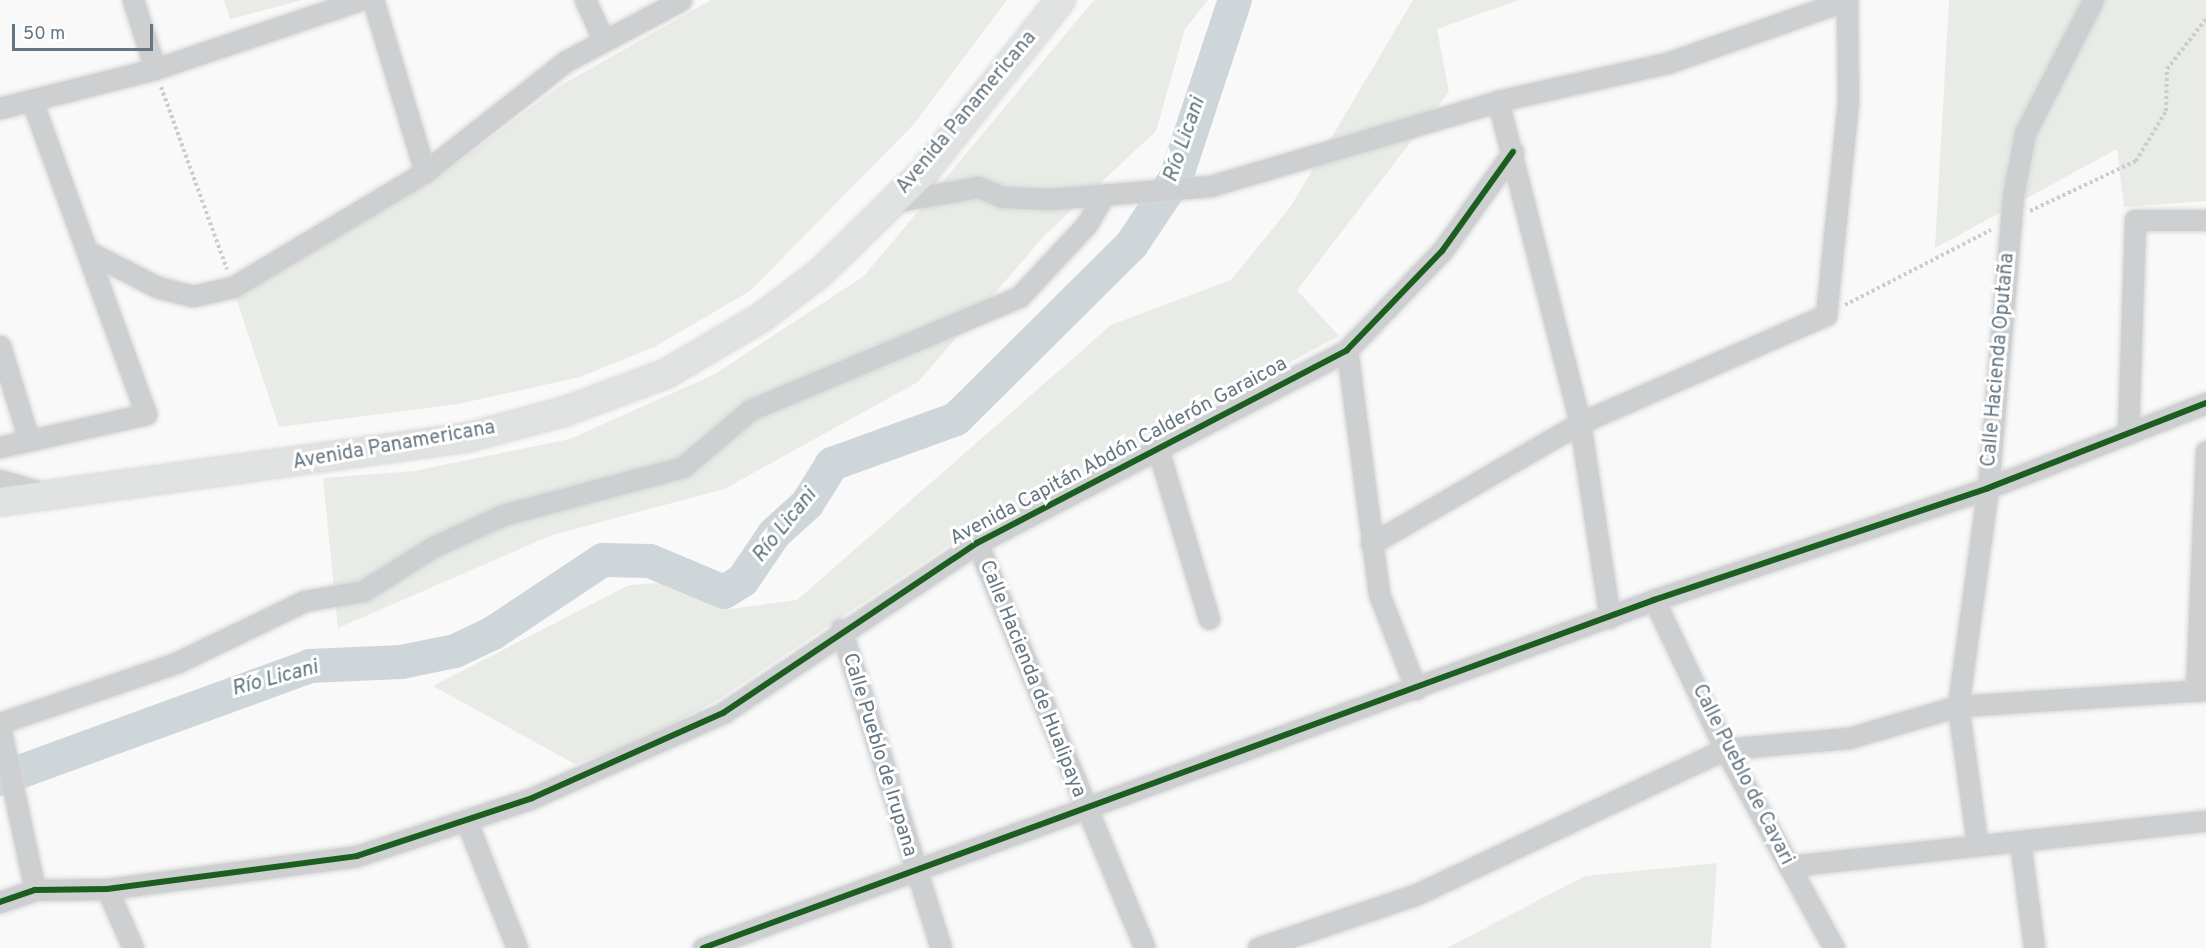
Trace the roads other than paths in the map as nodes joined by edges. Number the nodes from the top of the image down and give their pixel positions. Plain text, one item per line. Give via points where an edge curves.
1 (133, 0) edge
2 (360, 0) edge
3 (373, 0) edge
4 (585, 0) edge
5 (681, 0) edge
6 (1060, 0) edge
7 (1847, 0) edge
8 (2093, 0) edge
9 (604, 41) junction
10 (155, 69) junction
11 (32, 100) junction
12 (1498, 101) junction
13 (0, 108) edge
14 (1513, 152) junction
15 (425, 172) junction
16 (1103, 196) junction
17 (892, 202) junction
18 (2206, 220) edge
19 (87, 251) junction
20 (0, 346) edge
21 (1347, 350) junction
22 (2206, 403) edge
23 (1581, 423) junction
24 (2128, 433) junction
25 (29, 441) junction
26 (0, 447) edge
27 (1158, 449) junction
28 (2206, 451) edge
29 (0, 480) edge
30 (1988, 488) junction
31 (47, 494) junction
32 (0, 501) edge
33 (977, 543) junction
34 (1371, 544) junction
35 (2204, 550) edge
36 (1654, 600) junction
37 (1610, 618) junction
38 (1209, 619) dead end
39 (841, 629) junction
40 (1416, 689) junction
41 (2201, 690) edge
42 (1958, 706) junction
43 (0, 725) edge
44 (1725, 749) junction
45 (1084, 810) junction
46 (466, 820) junction
47 (2206, 820) edge
48 (2020, 841) junction
49 (1977, 843) junction
50 (1789, 866) junction
51 (914, 868) junction
52 (107, 889) junction
53 (35, 890) junction
54 (0, 902) edge
55 (712, 946) edge
56 (132, 948) edge
57 (517, 948) edge
58 (941, 948) edge
59 (1145, 948) edge
60 (1258, 948) edge
61 (1834, 948) edge
62 (2034, 948) edge

1 - 10 street
2 - 10 street
3 - 15 street
4 - 9 street
5 - 9 street
6 - 17 main road, Avenida Panamericana via 923,172
7 - 12 street via 1667,63
7 - 23 street via 1848,104 1826,315
8 - 30 street, Calle Hacienda Oputaña via 2025,133 2011,220
9 - 15 street via 525,89
10 - 11 street
11 - 13 street
11 - 19 street
12 - 14 street
12 - 16 street via 1210,186
14 - 21 street, Avenida Capitán Abdón Calderón Garaicoa via 1442,251
14 - 23 street
15 - 19 street via 233,287 194,297 157,286
16 - 17 street via 1003,197 978,187
16 - 43 street via 1039,281 996,309 750,410 683,467 504,515 433,547 363,591 304,601 176,663
17 - 31 main road, Avenida Panamericana via 819,273 761,317 666,373 564,411 467,437
18 - 24 street via 2135,220
19 - 25 street via 146,414
20 - 25 street
21 - 27 street, Avenida Capitán Abdón Calderón Garaicoa
21 - 34 street
22 - 24 street
23 - 34 street
23 - 37 street
24 - 30 street
25 - 26 street
27 - 33 street, Avenida Capitán Abdón Calderón Garaicoa
27 - 38 street
28 - 35 street
29 - 31 street
30 - 36 street
30 - 42 street, Calle Hacienda Oputaña
31 - 32 main road, Avenida Panamericana
33 - 39 street, Avenida Capitán Abdón Calderón Garaicoa
33 - 45 street, Calle Hacienda de Hualipaya
34 - 40 street via 1379,594
35 - 41 street
36 - 37 street
36 - 44 street, Calle Pueblo de Cavari
37 - 40 street
39 - 46 street, Avenida Capitán Abdón Calderón Garaicoa via 723,713 644,752
39 - 51 street, Calle Pueblo de Irupana
40 - 45 street
41 - 42 street
42 - 44 street via 1849,738
42 - 49 street, Calle Hacienda Oputaña
43 - 53 street
44 - 50 street, Calle Pueblo de Cavari
44 - 60 street via 1415,895
45 - 51 street
45 - 59 street, Calle Hacienda de Hualipaya
46 - 52 street, Avenida Capitán Abdón Calderón Garaicoa via 357,856
46 - 57 street
47 - 48 street
48 - 49 street
48 - 62 street
49 - 50 street
50 - 61 street, Calle Pueblo de Cavari
51 - 55 street
51 - 58 street, Calle Pueblo de Irupana
52 - 53 street, Avenida Capitán Abdón Calderón Garaicoa
52 - 56 street
53 - 54 street, Avenida Capitán Abdón Calderón Garaicoa

